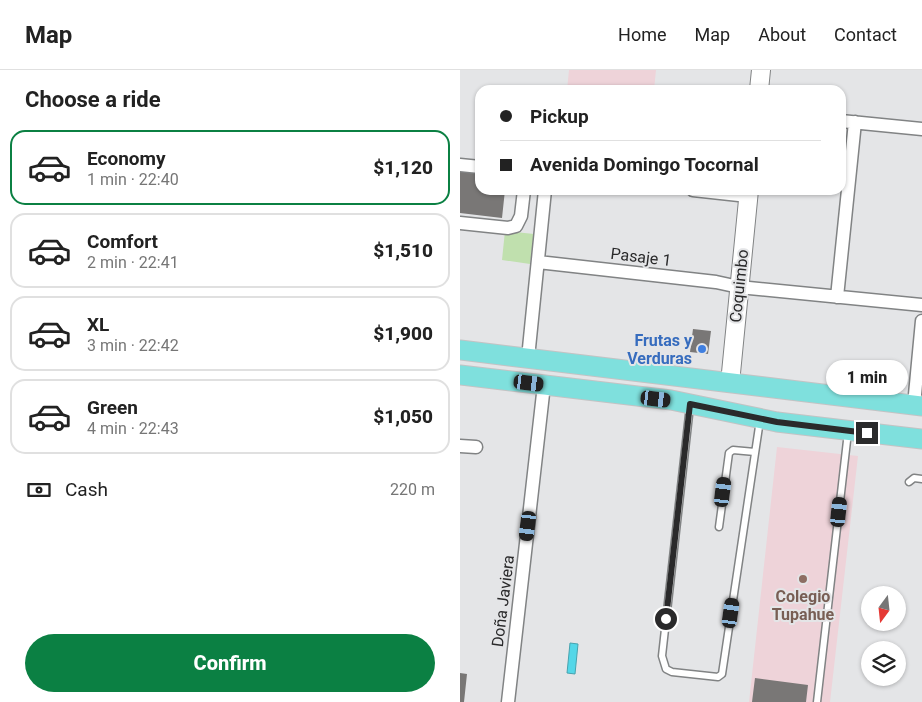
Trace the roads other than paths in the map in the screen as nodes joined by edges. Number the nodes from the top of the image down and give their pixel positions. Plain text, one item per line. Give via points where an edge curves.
1 (761, 70) edge
2 (760, 85) edge
3 (846, 121) edge
4 (855, 122) junction
5 (922, 129) edge
6 (460, 166) edge
7 (475, 167) edge
8 (523, 195) edge
9 (545, 195) edge
10 (748, 195) edge
11 (460, 223) edge
12 (538, 262) junction
13 (739, 287) junction
14 (837, 297) junction
15 (922, 305) edge
16 (922, 321) edge
17 (462, 350) edge
18 (486, 353) junction
19 (528, 358) junction
20 (461, 375) edge
21 (483, 377) junction
22 (730, 383) junction
23 (544, 384) junction
24 (690, 404) junction
25 (918, 406) edge
26 (760, 419) junction
27 (848, 430) junction
28 (922, 439) edge
29 (460, 446) edge
30 (476, 447) dead end
31 (754, 452) junction
32 (922, 479) edge
33 (909, 482) dead end
34 (719, 527) dead end
35 (508, 702) edge
36 (816, 702) edge

1 - 2 street
3 - 4 street
4 - 5 street
4 - 14 street
6 - 7 street
8 - 11 street via 521,216 516,226
9 - 12 street
10 - 13 street, Coquimbo
12 - 13 street, Pasaje 1
12 - 19 street
13 - 14 street, Pasaje 1
13 - 22 street, Coquimbo
14 - 15 street, Pasaje 1
16 - 25 street
17 - 18 main road
17 - 20 main road via 468,362
18 - 19 main road
18 - 21 main road via 480,365
19 - 22 main road
20 - 21 main road
21 - 23 main road
22 - 25 main road
23 - 24 main road
23 - 35 street, Doña Javiera
24 - 26 main road
24 - 31 lane via 662,656 666,669 672,672 718,677 722,674
26 - 27 main road
26 - 31 lane
27 - 28 main road
27 - 36 lane
29 - 30 street
31 - 34 lane via 734,450 730,453
32 - 33 lane via 914,478

